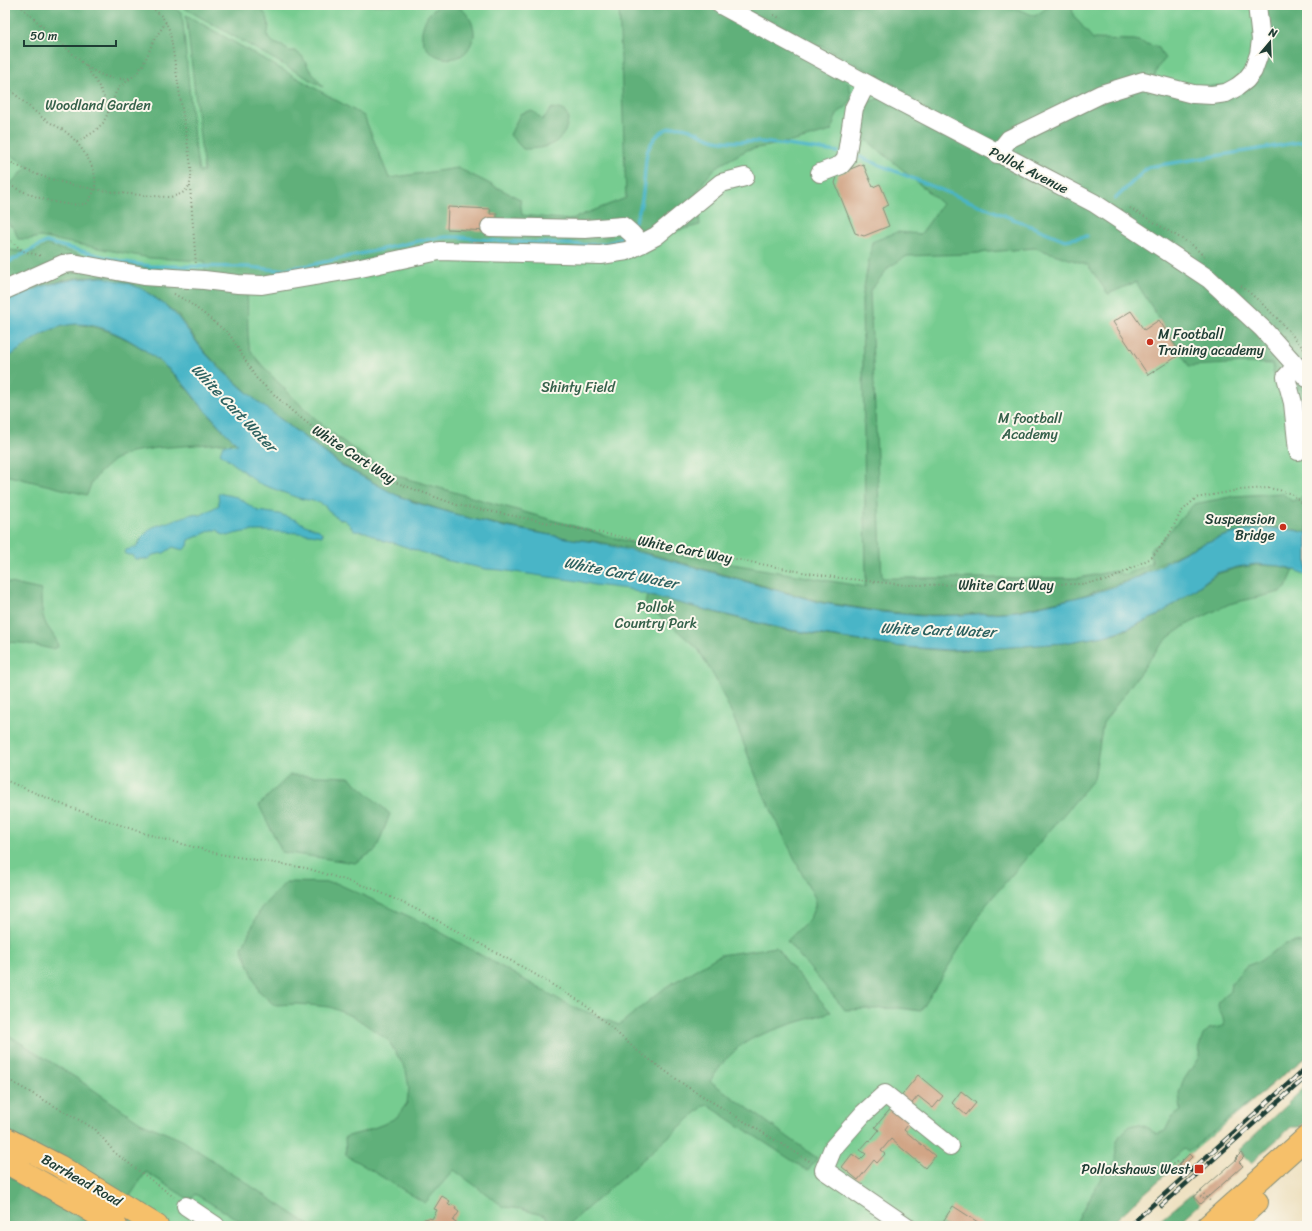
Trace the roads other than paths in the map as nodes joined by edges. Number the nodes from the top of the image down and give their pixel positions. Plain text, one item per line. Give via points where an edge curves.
1 (721, 5) edge
2 (1257, 5) edge
3 (866, 84) junction
4 (998, 154) junction
5 (820, 173) dead end
6 (745, 177) dead end
7 (490, 227) dead end
8 (641, 244) junction
9 (5, 290) edge
10 (1301, 372) edge
11 (1298, 451) dead end
12 (1307, 1137) edge
13 (5, 1138) edge
14 (950, 1146) dead end
15 (1307, 1154) edge
16 (5, 1162) edge
17 (186, 1206) road end
18 (116, 1226) edge
19 (157, 1226) edge
20 (216, 1226) edge
21 (906, 1226) edge
22 (1208, 1226) edge
23 (1232, 1226) edge

1 - 3 street, Pollok Avenue
2 - 4 street via 1261,40 1259,54 1253,71 1237,87 1226,93 1193,94 1143,81 1101,94 1009,139
3 - 4 street, Pollok Avenue
3 - 5 street via 854,108 846,159 841,165
4 - 10 street, Pollok Avenue via 1094,203 1209,279 1263,329
6 - 8 street via 721,183 664,230
7 - 8 street via 623,226
8 - 9 street via 627,251 601,256 439,251 356,269 262,285 144,276 74,263 64,264
10 - 11 street via 1286,378 1293,403
12 - 22 main road
13 - 19 main road, Barrhead Road via 59,1166
14 - 21 street via 886,1094 863,1114 833,1148 824,1170
15 - 23 main road
16 - 18 main road, Barrhead Road
17 - 20 street

